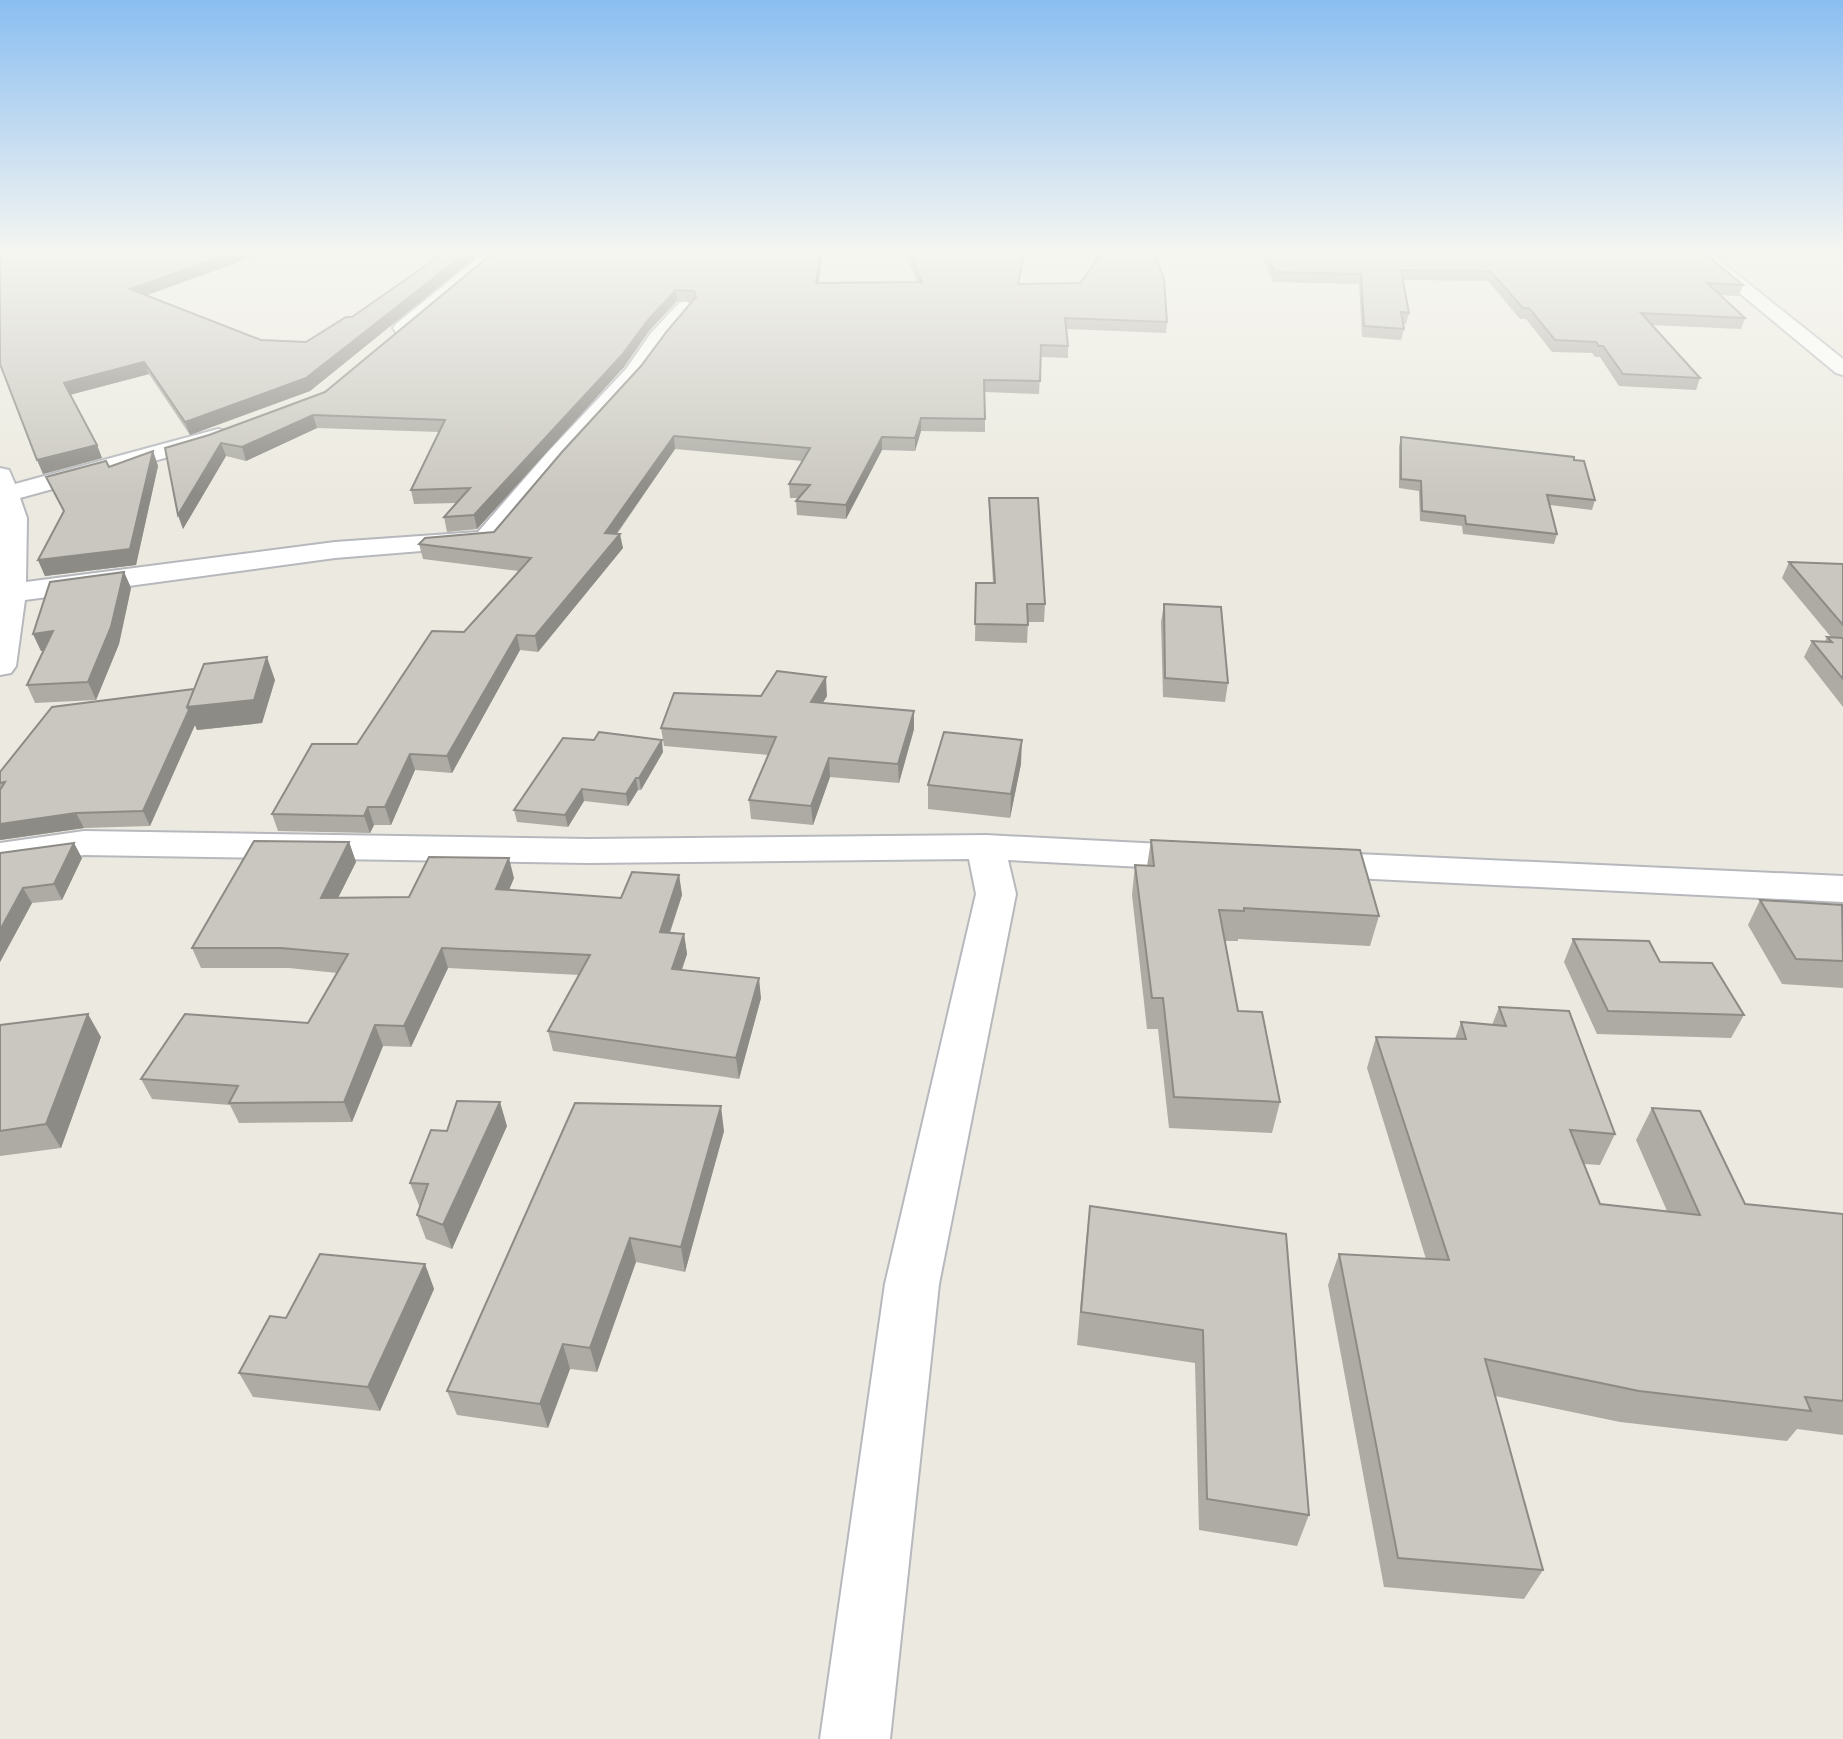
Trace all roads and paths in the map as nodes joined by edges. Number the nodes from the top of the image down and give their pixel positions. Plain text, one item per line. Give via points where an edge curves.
1 (396, 333) edge
2 (662, 333) edge
3 (1799, 333) edge
4 (390, 338) edge
5 (1843, 369) edge
6 (236, 431) edge
7 (3, 484) edge
8 (12, 593) junction
9 (0, 666) edge
10 (986, 847) junction
11 (0, 855) edge
12 (1233, 860) edge
13 (1274, 862) edge
14 (1843, 889) edge
15 (855, 1739) edge

1 - 4 street
2 - 8 street via 634,373 486,538 335,550
3 - 5 street
6 - 7 street
7 - 8 street via 14,518
8 - 9 street
10 - 11 street via 589,851 84,842
10 - 12 street
10 - 15 street via 996,894 912,1284
13 - 14 street

